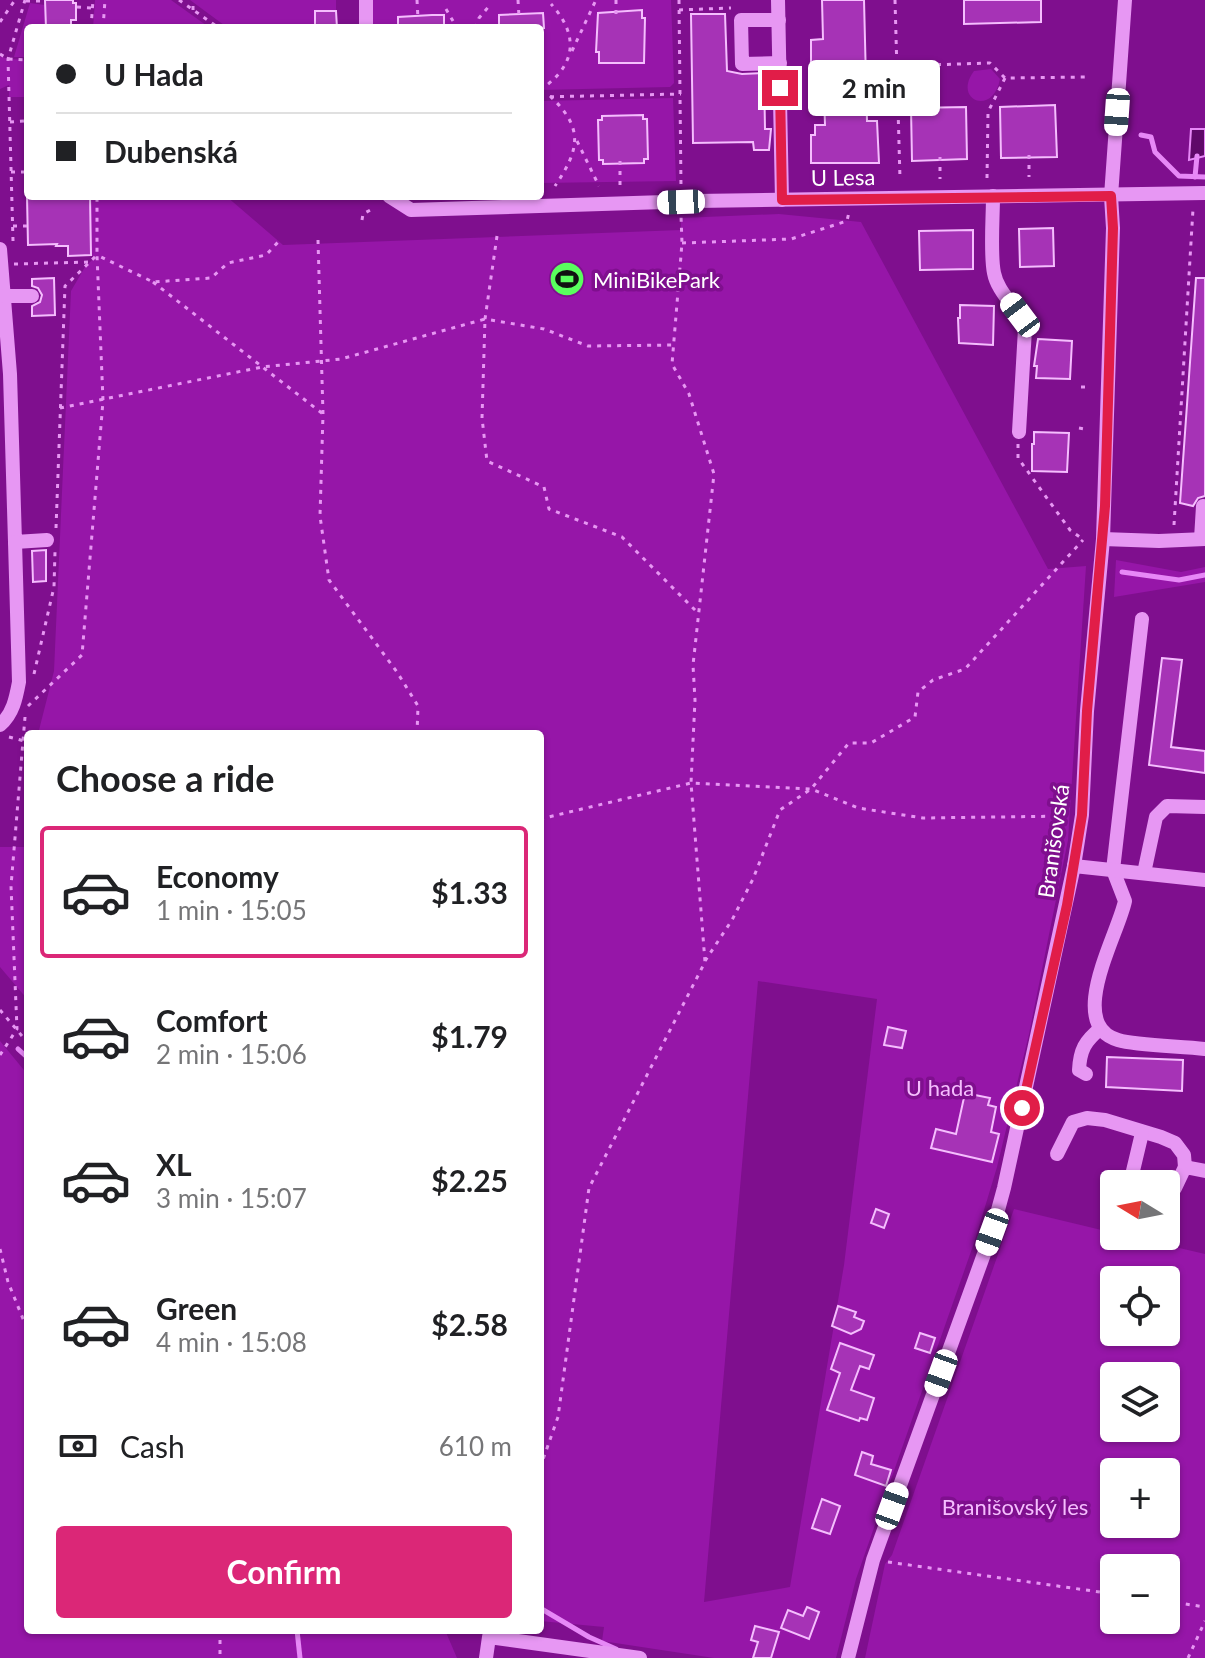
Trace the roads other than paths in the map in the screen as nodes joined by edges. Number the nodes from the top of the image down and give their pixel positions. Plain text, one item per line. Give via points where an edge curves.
1 (366, 0) edge
2 (778, 0) edge
3 (1125, 0) edge
4 (779, 20) junction
5 (366, 24) edge
6 (780, 63) junction
7 (1199, 193) edge
8 (993, 196) junction
9 (1111, 196) junction
10 (395, 200) edge
11 (782, 200) junction
12 (0, 249) edge
13 (3, 296) junction
14 (32, 296) dead end
15 (4, 347) edge
16 (1019, 432) road end
17 (1203, 506) dead end
18 (1103, 539) junction
19 (1203, 539) edge
20 (15, 542) junction
21 (52, 542) road end
22 (1142, 619) dead end
23 (0, 725) edge
24 (1205, 807) edge
25 (1074, 866) junction
26 (1113, 870) junction
27 (1144, 873) junction
28 (1205, 880) edge
29 (1100, 1029) junction
30 (1205, 1049) edge
31 (1086, 1074) dead end
32 (1142, 1133) junction
33 (1057, 1154) dead end
34 (1185, 1167) junction
35 (1133, 1170) edge
36 (1205, 1171) edge
37 (1180, 1178) edge
38 (486, 1658) edge
39 (640, 1658) edge
40 (848, 1658) edge

1 - 5 street
2 - 4 street
3 - 9 street, Branišovská
4 - 6 street
4 - 6 street via 741,20 742,64
6 - 11 street
7 - 9 street, U Lesa
8 - 9 street, U Lesa
8 - 11 street, U Lesa
8 - 16 street via 994,274 1025,329
9 - 18 street, Branišovská
10 - 11 street, U Lesa via 411,210
12 - 13 street
13 - 14 street
13 - 15 street
15 - 20 street
17 - 19 street
18 - 19 street
18 - 25 street, Branišovská
20 - 21 street
20 - 23 street via 19,682 16,699
22 - 26 street
24 - 27 street via 1167,806 1156,817
25 - 26 street
25 - 40 street, Branišovská via 992,1232 873,1560
26 - 27 street
26 - 29 street via 1125,901 1094,993
27 - 28 street
29 - 30 street via 1117,1040
29 - 31 street via 1086,1040 1080,1055 1079,1070
32 - 33 street via 1087,1118 1073,1122
32 - 34 street via 1175,1143
32 - 35 street
34 - 36 street
34 - 37 street
38 - 39 street via 489,1637

